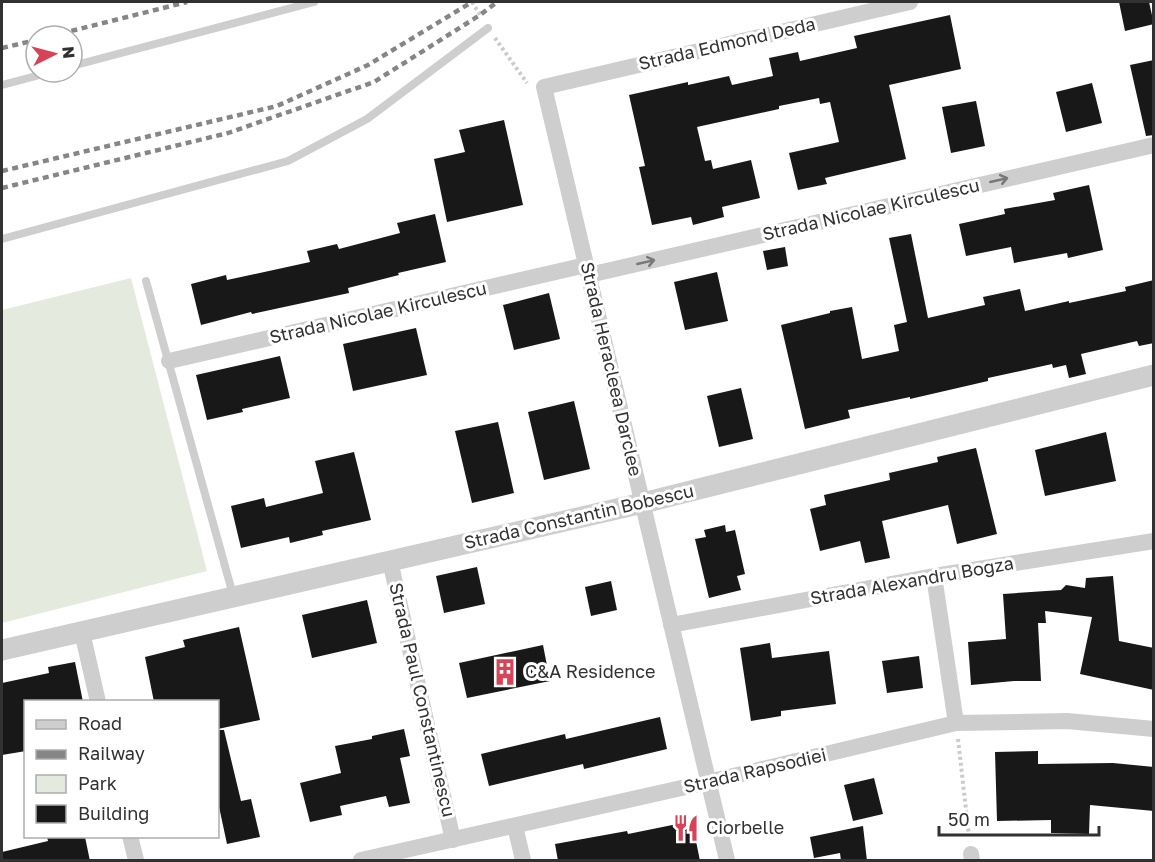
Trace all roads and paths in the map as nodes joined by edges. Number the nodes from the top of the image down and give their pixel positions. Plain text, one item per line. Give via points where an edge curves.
1 (315, 2) edge
2 (472, 2) edge
3 (910, 2) edge
4 (488, 28) junction
5 (84, 63) edge
6 (24, 79) edge
7 (2, 85) edge
8 (544, 87) junction
9 (1154, 145) edge
10 (2, 239) edge
11 (587, 270) junction
12 (146, 280) dead end
13 (169, 361) junction
14 (1154, 375) edge
15 (643, 503) junction
16 (1154, 541) edge
17 (390, 561) junction
18 (934, 576) junction
19 (234, 597) junction
20 (671, 625) junction
21 (82, 632) junction
22 (2, 650) edge
23 (98, 700) edge
24 (956, 723) junction
25 (1154, 729) edge
26 (708, 782) junction
27 (515, 826) junction
28 (130, 838) edge
29 (453, 840) junction
30 (972, 857) edge
31 (136, 861) edge
32 (361, 861) edge
33 (523, 861) edge
34 (727, 861) edge

1 - 5 lane
2 - 4 path
3 - 8 street, Strada Edmond Deda
4 - 8 path via 525,82
4 - 10 lane via 367,119 288,161
6 - 7 lane
8 - 11 street, Strada Heracleea Darclee
11 -> 9 street, Strada Nicolae Kirculescu
11 - 13 street, Strada Nicolae Kirculescu
11 - 15 street, Strada Heracleea Darclee
12 - 13 lane
13 - 19 lane
14 - 15 street, Strada Constantin Bobescu
15 - 17 street, Strada Constantin Bobescu
15 - 20 street, Strada Heracleea Darclee
16 - 18 street, Strada Alexandru Bogza
17 - 19 street, Strada Constantin Bobescu
17 - 29 street, Strada Paul Constantinescu
18 - 20 street, Strada Alexandru Bogza
18 - 24 street
19 - 21 street, Strada Constantin Bobescu
20 - 26 street, Strada Heracleea Darclee
21 - 22 street, Strada Constantin Bobescu
21 - 23 street
24 - 25 street, Strada Rapsodiei via 1067,721
24 - 26 street, Strada Rapsodiei
24 - 30 path
26 - 27 street, Strada Rapsodiei
26 - 34 street, Strada Heracleea Darclee
27 - 29 street, Strada Rapsodiei
27 - 33 street
28 - 31 street
29 - 32 street, Strada Rapsodiei

